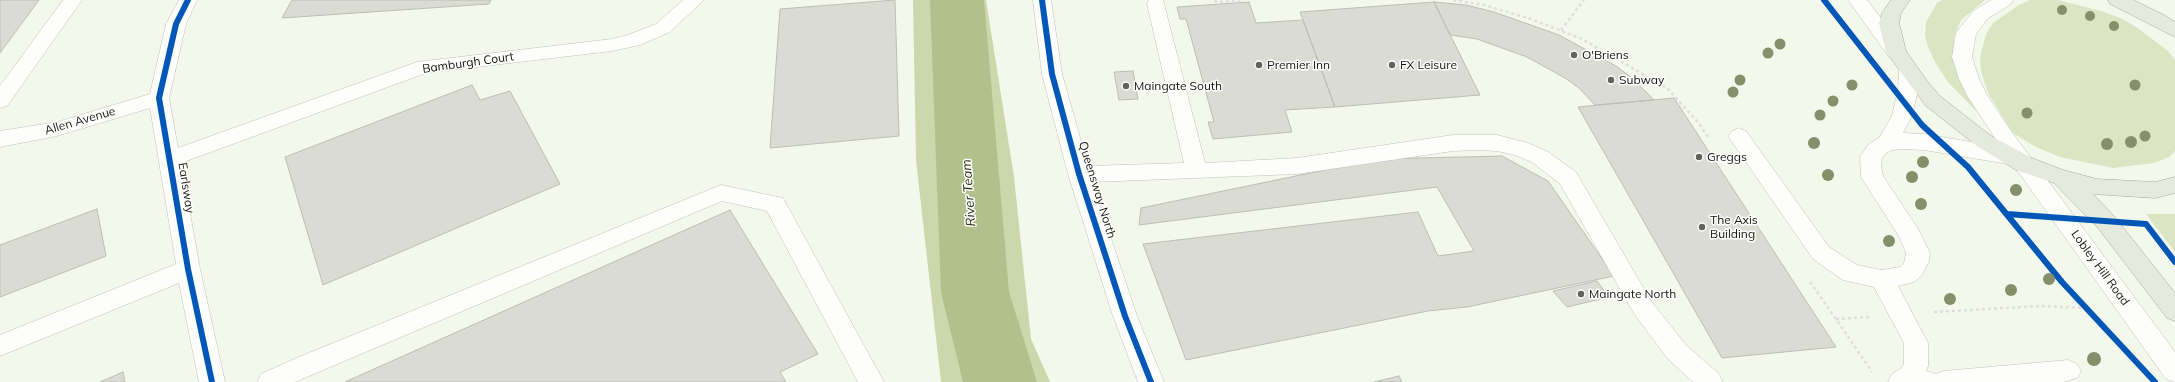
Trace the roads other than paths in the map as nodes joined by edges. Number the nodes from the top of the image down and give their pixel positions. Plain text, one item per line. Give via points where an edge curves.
1 (73, 0) edge
2 (188, 0) edge
3 (694, 0) edge
4 (1042, 0) edge
5 (1857, 0) edge
6 (1901, 0) edge
7 (2004, 0) edge
8 (2117, 0) edge
9 (1156, 4) dead end
10 (2175, 31) edge
11 (1896, 52) junction
12 (1909, 71) junction
13 (159, 98) junction
14 (0, 101) edge
15 (1739, 136) dead end
16 (0, 139) edge
17 (1887, 143) junction
18 (170, 159) junction
19 (2016, 160) junction
20 (1196, 170) junction
21 (1080, 174) junction
22 (2059, 177) junction
23 (2175, 185) edge
24 (188, 269) junction
25 (1882, 280) junction
26 (2175, 311) edge
27 (0, 346) edge
28 (2068, 371) dead end
29 (2175, 372) edge
30 (1913, 380) edge
31 (212, 382) edge
32 (270, 382) edge
33 (871, 382) edge
34 (1151, 382) edge
35 (1710, 382) edge
36 (1944, 382) edge

1 - 14 street
2 - 13 street, Earlsway via 176,24
3 - 18 street, Bamburgh Court via 663,28 633,40 612,45 424,67
4 - 21 street, Queensway North via 1052,74
5 - 11 street
6 - 11 main road, Lobley Hill Road via 1889,23
7 - 19 street, Lobley Hill Road via 1973,22 1966,32 1962,57 1978,97
8 - 10 main road via 2157,19
9 - 20 street
11 - 12 main road, Lobley Hill Road
12 - 17 street via 1902,116
12 - 19 main road, Lobley Hill Road via 1946,113 1979,138
13 - 16 street, Allen Avenue via 56,129
13 - 18 street, Earlsway
15 - 25 street via 1821,253 1851,273
17 - 19 street via 1924,142
17 - 25 street via 1871,156 1872,177 1915,244 1917,261 1914,269 1906,275
18 - 24 street, Earlsway
19 - 22 main road, Lobley Hill Road
19 - 29 street, Lobley Hill Road
20 - 21 street
20 - 35 street via 1256,169 1341,162 1453,143 1497,143 1520,148 1540,158 1568,178 1643,308 1677,352
21 - 34 street, Queensway North via 1125,316
22 - 23 main road, Lobley Hill Road via 2115,189 2155,190
22 - 26 main road, Lobley Hill Road via 2106,222
24 - 27 street
24 - 31 street, Earlsway
25 - 30 street via 1916,343
28 - 36 street
32 - 33 street via 720,193 775,204

